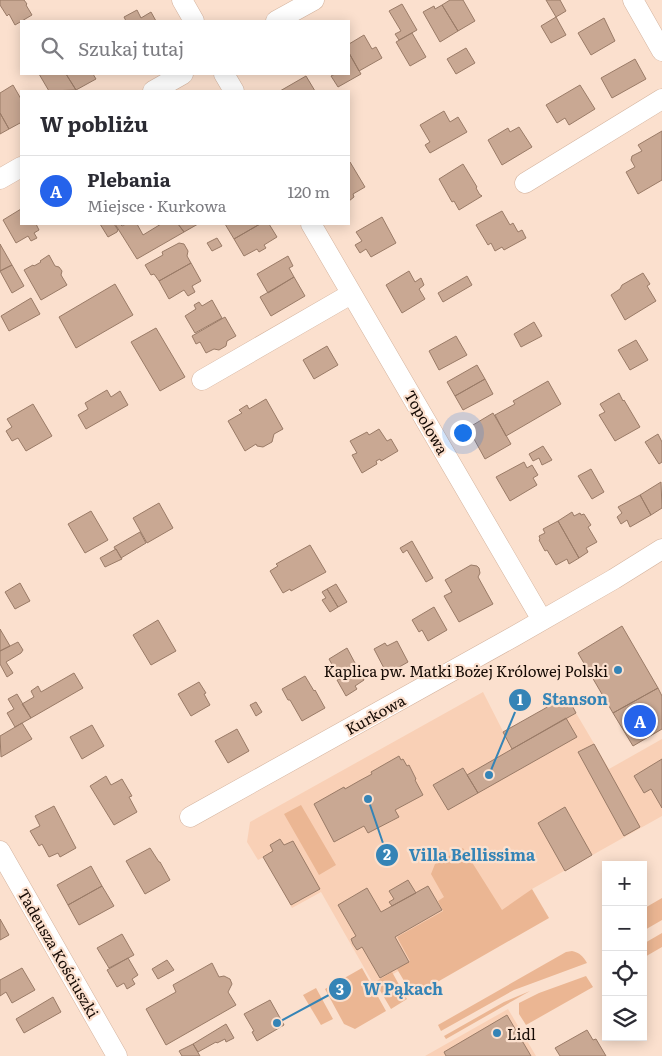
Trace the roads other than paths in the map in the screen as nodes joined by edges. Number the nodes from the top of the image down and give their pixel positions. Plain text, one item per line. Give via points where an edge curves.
1 (182, 0) edge
2 (314, 0) edge
3 (633, 0) edge
4 (193, 20) edge
5 (278, 20) edge
6 (662, 51) edge
7 (182, 75) edge
8 (225, 75) edge
9 (155, 90) edge
10 (233, 90) edge
11 (662, 99) edge
12 (20, 167) edge
13 (0, 179) edge
14 (525, 183) dead end
15 (312, 225) edge
16 (352, 294) junction
17 (202, 380) dead end
18 (662, 549) edge
19 (542, 620) junction
20 (190, 817) dead end
21 (0, 851) edge
22 (117, 1056) edge

1 - 4 street
2 - 5 street
3 - 6 street
7 - 9 street
8 - 10 street
11 - 14 street
12 - 13 street
15 - 16 street, Topolowa
16 - 17 street
16 - 19 street, Topolowa
18 - 19 street, Kurkowa
19 - 20 street, Kurkowa
21 - 22 street, Tadeusza Kościuszki

